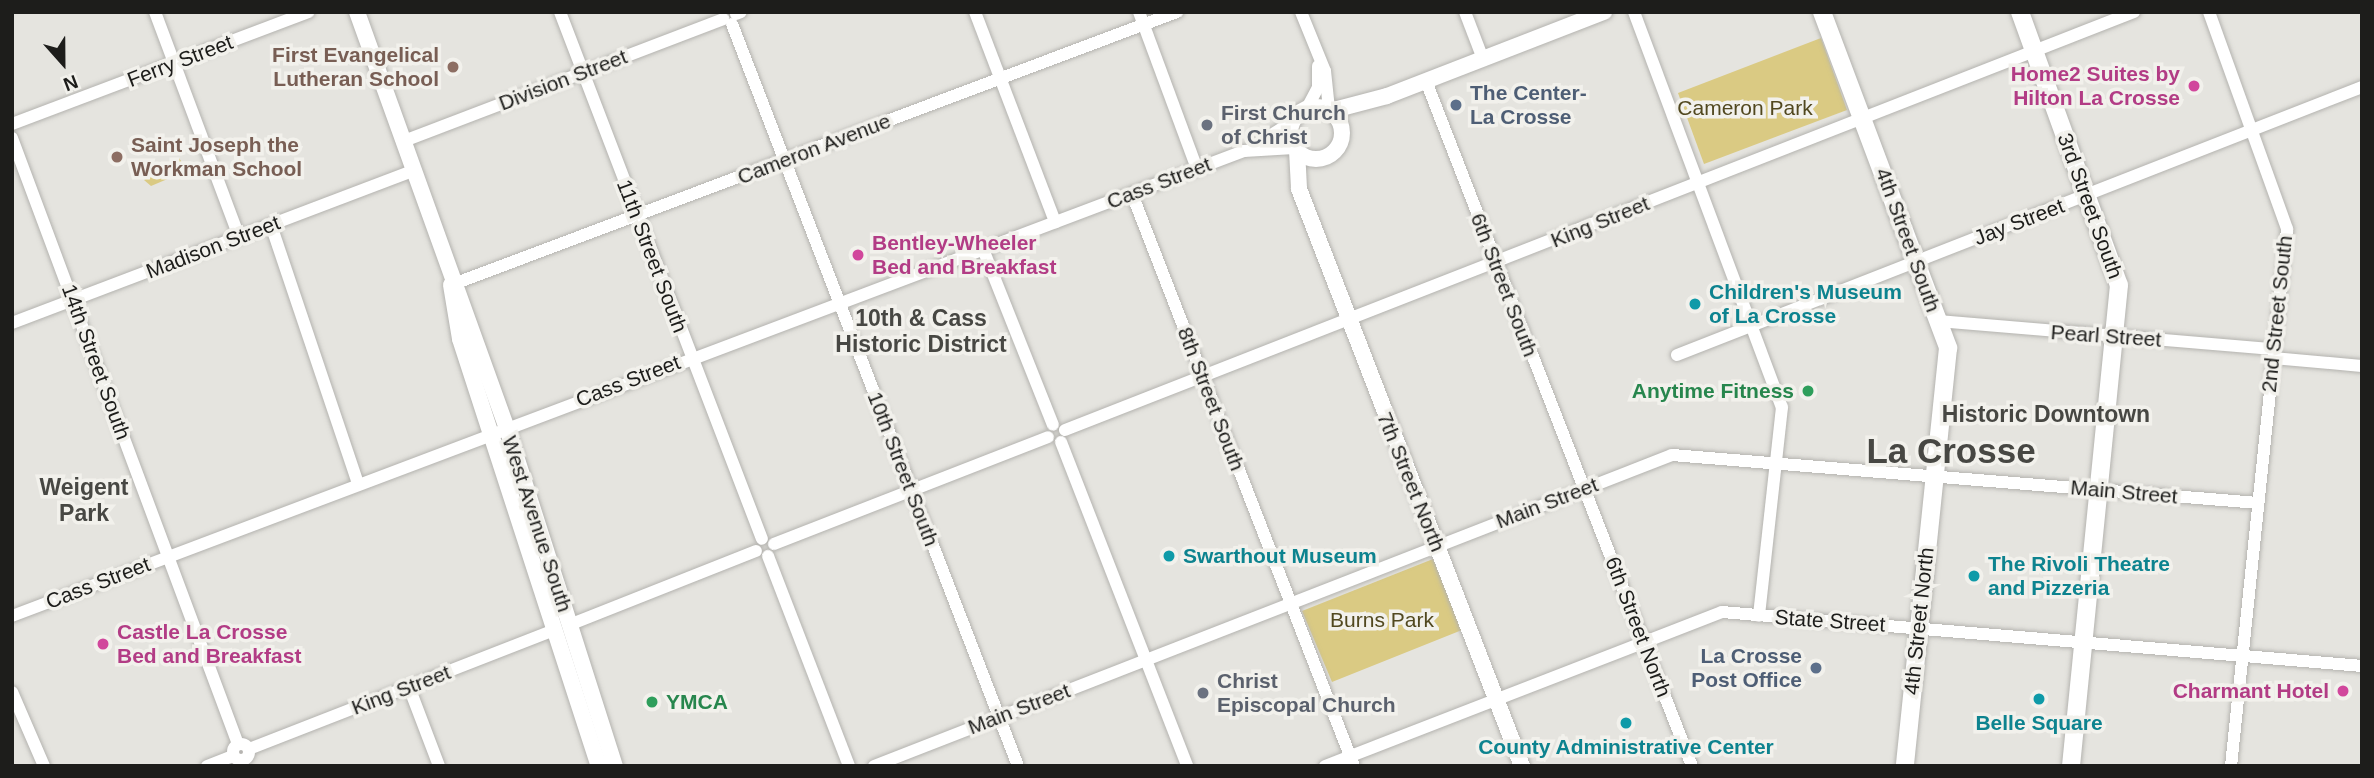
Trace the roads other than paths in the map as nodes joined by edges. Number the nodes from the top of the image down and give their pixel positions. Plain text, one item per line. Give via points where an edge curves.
1 (155, 12) edge
2 (309, 12) edge
3 (357, 12) edge
4 (369, 12) edge
5 (560, 12) edge
6 (975, 12) edge
7 (1177, 12) edge
8 (1301, 12) edge
9 (1465, 12) edge
10 (1604, 12) edge
11 (1634, 12) edge
12 (1822, 12) edge
13 (2020, 12) edge
14 (2134, 12) edge
15 (2209, 12) edge
16 (732, 16) edge
17 (1141, 19) edge
18 (2034, 51) junction
19 (1318, 55) junction
20 (1483, 59) junction
21 (174, 63) junction
22 (582, 73) junction
23 (1000, 79) junction
24 (1426, 81) junction
25 (386, 84) junction
26 (2362, 87) edge
27 (1387, 96) junction
28 (1307, 108) junction
29 (1330, 111) junction
30 (1863, 119) junction
31 (12, 124) edge
32 (1292, 124) junction
33 (2252, 129) junction
34 (1342, 134) junction
35 (12, 138) edge
36 (404, 141) junction
37 (1296, 149) junction
38 (1244, 150) junction
39 (1320, 159) junction
40 (783, 160) junction
41 (1198, 169) junction
42 (413, 171) junction
43 (1699, 182) junction
44 (1132, 194) junction
45 (2087, 195) junction
46 (1304, 197) junction
47 (637, 216) junction
48 (1055, 222) junction
49 (271, 225) junction
50 (239, 237) junction
51 (983, 249) junction
52 (1917, 261) junction
53 (1496, 263) junction
54 (451, 285) junction
55 (74, 300) junction
56 (839, 303) junction
57 (1348, 320) junction
58 (1938, 321) junction
59 (12, 323) edge
60 (1752, 325) junction
61 (2114, 336) junction
62 (2273, 354) junction
63 (1676, 355) dead end
64 (690, 358) junction
65 (2362, 366) edge
66 (1202, 377) junction
67 (507, 428) junction
68 (1057, 433) junction
69 (491, 434) junction
70 (1776, 463) junction
71 (1934, 476) junction
72 (358, 484) junction
73 (1583, 489) junction
74 (2098, 489) junction
75 (911, 491) junction
76 (2258, 503) junction
77 (765, 547) junction
78 (1437, 547) junction
79 (168, 556) junction
80 (1292, 604) junction
81 (12, 616) edge
82 (1759, 616) junction
83 (561, 628) junction
84 (1917, 628) junction
85 (1644, 640) junction
86 (2083, 641) junction
87 (2243, 655) junction
88 (1146, 660) junction
89 (2362, 666) edge
90 (409, 687) junction
91 (12, 691) edge
92 (1496, 698) junction
93 (999, 717) junction
94 (242, 755) edge
95 (1352, 761) edge
96 (44, 766) edge
97 (207, 766) edge
98 (439, 766) edge
99 (599, 766) edge
100 (615, 766) edge
101 (849, 766) edge
102 (874, 766) edge
103 (1018, 766) edge
104 (1187, 766) edge
105 (1325, 766) edge
106 (1522, 766) edge
107 (1692, 766) edge
108 (1905, 766) edge
109 (2071, 766) edge
110 (2231, 766) edge

1 - 21 street
2 - 21 street, Ferry Street
3 - 25 main road, West Avenue South
4 - 25 main road, West Avenue South
5 - 22 street, 11th Street South
6 - 23 street
7 - 17 street, Cameron Avenue
8 - 19 street
9 - 20 street
10 - 20 main road
11 - 43 street
12 - 30 highway, 4th Street South
13 - 18 highway, 3rd Street South
14 - 18 street, King Street
15 - 33 street, 2nd Street South
16 - 22 street, Division Street
16 - 40 street, 10th Street South
17 - 23 street, Cameron Avenue
17 - 41 street
18 - 30 street, King Street
18 - 45 highway, 3rd Street South
19 - 28 street via 1318,87
19 - 29 street
20 - 24 main road
21 - 31 street, Ferry Street
21 - 50 street
22 - 36 street, Division Street
22 - 47 street, 11th Street South
23 - 40 street, Cameron Avenue
23 - 48 street
24 - 27 main road
24 - 53 street, 6th Street South
25 - 36 main road, West Avenue South
26 - 33 street, Jay Street
27 - 29 main road
27 - 34 main road
28 - 29 main road
28 - 32 main road
29 - 34 main road
30 - 43 street, King Street
30 - 52 highway, 4th Street South
32 - 37 main road
32 - 38 street, Cass Street
33 - 45 street, Jay Street
33 - 62 street, 2nd Street South via 2286,222
34 - 39 main road via 1334,152
35 - 55 street, 14th Street South
36 - 42 main road, West Avenue South
37 - 38 street, Cass Street
37 - 39 main road
37 - 46 main road, 7th Street North
38 - 41 street, Cass Street
39 - 46 main road via 1308,170
40 - 47 street, Cameron Avenue
40 - 56 street, 10th Street South
41 - 44 street, Cass Street
42 - 49 street, Madison Street
42 - 54 main road, West Avenue South
43 - 53 street, King Street
43 - 60 street
44 - 48 street, Cass Street
44 - 66 street, 8th Street South
45 - 52 street, Jay Street
45 - 61 highway, 3rd Street South via 2118,280
46 - 57 main road, 7th Street North
47 - 54 street, Cameron Avenue
47 - 64 street, 11th Street South
48 - 51 street, Cass Street
49 - 50 street, Madison Street
49 - 72 street
50 - 55 street, Madison Street
51 - 56 street, Cass Street
51 - 68 street
52 - 58 highway, 4th Street South
52 - 60 street, Jay Street
53 - 57 street, King Street
53 - 73 street, 6th Street South
54 - 67 main road, West Avenue South via 463,302
54 - 69 main road, West Avenue South via 450,304
55 - 59 street, Madison Street
55 - 79 street, 14th Street South
56 - 64 street, Cass Street
56 - 75 street, 10th Street South
57 - 66 street, King Street
57 - 78 main road, 7th Street North
58 - 61 street, Pearl Street
58 - 71 highway, 4th Street South via 1948,348
60 - 63 street, Jay Street
60 - 70 street via 1782,407
61 - 62 street, Pearl Street
61 - 74 highway, 3rd Street South
62 - 65 street, Pearl Street
62 - 76 street, 2nd Street South
64 - 67 street, Cass Street
64 - 77 street, 11th Street South
66 - 68 street, King Street
66 - 80 street, 8th Street South
67 - 69 street, Cass Street
67 - 83 main road, West Avenue South
68 - 75 street, King Street
68 - 88 street
69 - 72 street, Cass Street
69 - 83 main road, West Avenue South
70 - 71 street, Main Street
70 - 73 street, Main Street via 1672,455
70 - 82 street
71 - 74 street, Main Street
71 - 84 highway, 4th Street North
72 - 79 street, Cass Street
73 - 78 street, Main Street
73 - 85 street, 6th Street North
74 - 76 street, Main Street
74 - 86 highway, 3rd Street South
75 - 77 street, King Street
75 - 93 street, 10th Street South
76 - 87 street, 2nd Street South
77 - 83 street, King Street
77 - 101 street, 11th Street South
78 - 80 street, Main Street
78 - 92 main road, 7th Street North
79 - 81 street, Cass Street
79 - 94 street, 14th Street South
80 - 88 street, Main Street
80 - 95 street, 8th Street South
82 - 84 street, State Street
82 - 85 street, State Street via 1722,612
83 - 90 street, King Street
83 - 99 main road, West Avenue South
83 - 100 main road, West Avenue South
84 - 86 street, State Street
84 - 108 highway, 4th Street North
85 - 92 street, State Street
85 - 107 street, 6th Street North
86 - 87 street, State Street
86 - 109 highway, 3rd Street South
87 - 89 street, State Street
87 - 110 street, 2nd Street South
88 - 93 street, Main Street
88 - 104 street
90 - 94 street, King Street
90 - 98 street
91 - 96 street
92 - 95 street, State Street
92 - 106 main road, 7th Street North
93 - 102 street, Main Street
93 - 103 street, 10th Street South
94 - 97 street, King Street
95 - 105 street, State Street

